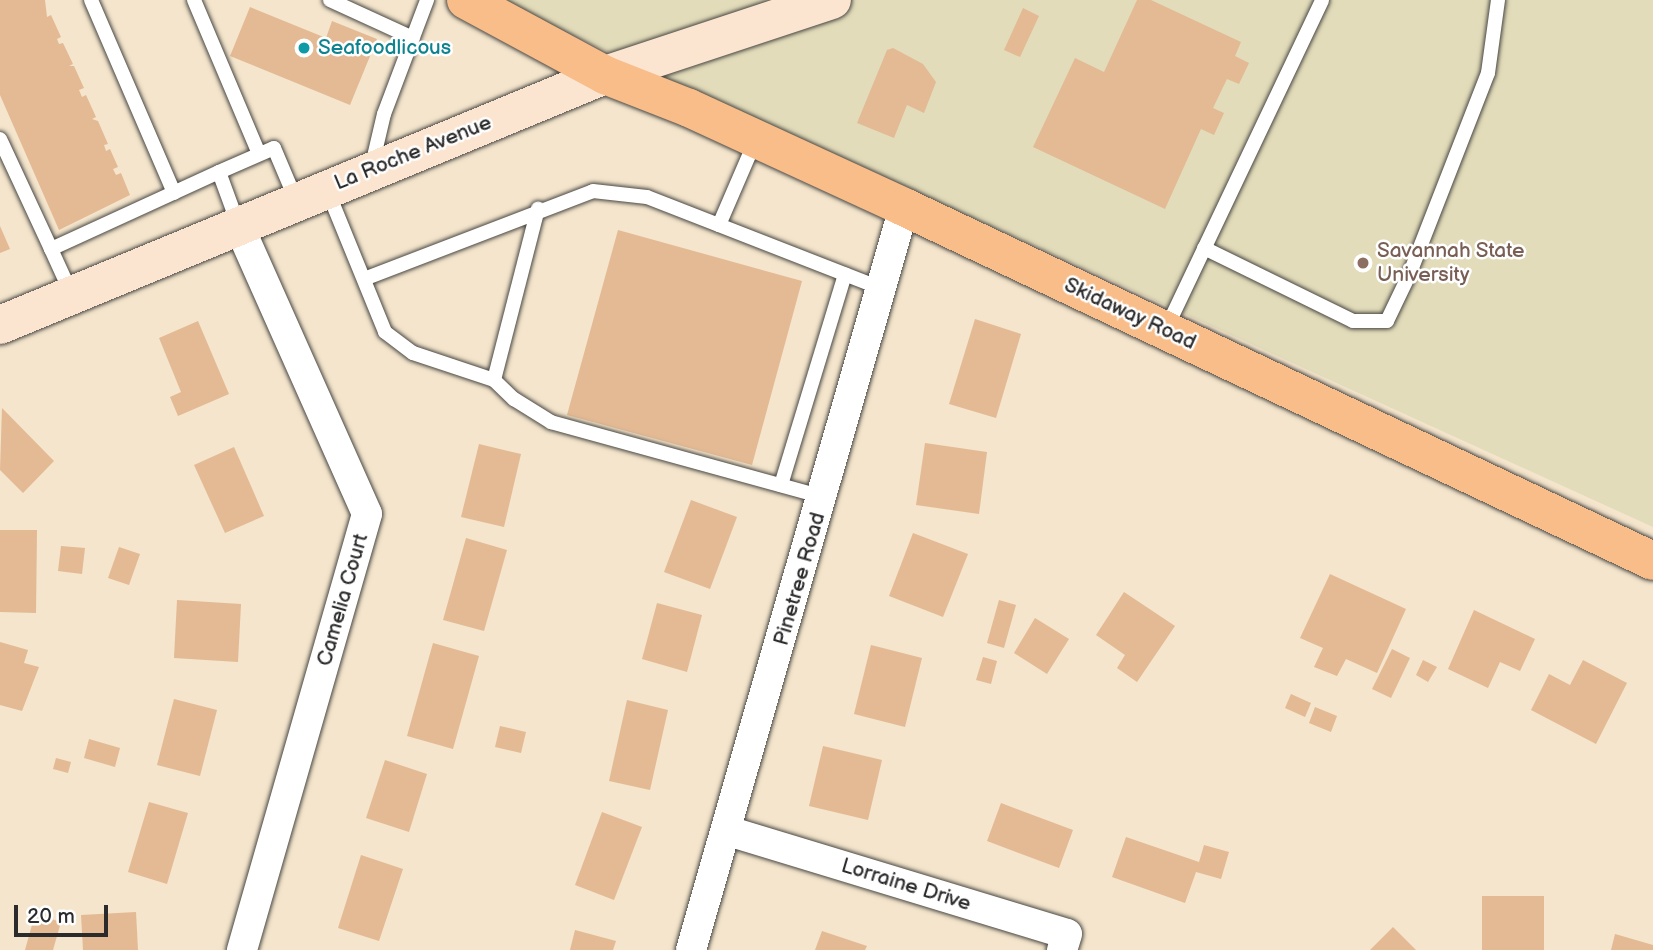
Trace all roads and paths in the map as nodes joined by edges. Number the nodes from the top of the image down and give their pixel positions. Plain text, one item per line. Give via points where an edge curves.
1 (91, 0) edge
2 (194, 0) edge
3 (330, 0) edge
4 (427, 0) edge
5 (466, 0) edge
6 (832, 0) edge
7 (1322, 0) edge
8 (1498, 0) edge
9 (413, 38) junction
10 (604, 75) junction
11 (0, 139) edge
12 (756, 139) junction
13 (259, 154) junction
14 (371, 170) junction
15 (219, 172) junction
16 (174, 193) junction
17 (311, 194) junction
18 (904, 207) junction
19 (538, 209) junction
20 (238, 224) junction
21 (719, 225) junction
22 (1204, 248) junction
23 (51, 249) junction
24 (845, 274) junction
25 (364, 279) junction
26 (881, 288) junction
27 (72, 295) junction
28 (0, 325) edge
29 (1165, 330) junction
30 (494, 380) junction
31 (780, 485) junction
32 (823, 497) junction
33 (1653, 561) edge
34 (728, 831) junction
35 (242, 950) edge
36 (691, 950) edge
37 (1062, 950) edge

1 - 16 lane
2 - 13 lane
3 - 9 lane
4 - 9 lane
5 - 10 main road, Skidaway Road
6 - 10 main road, La Roche Avenue
7 - 22 lane
8 - 22 lane via 1488,73 1387,321 1353,321
9 - 14 lane via 384,114
10 - 12 main road, Skidaway Road
10 - 14 main road, La Roche Avenue
11 - 23 lane
12 - 18 main road, Skidaway Road
12 - 21 lane
13 - 15 lane
13 - 17 lane via 274,148
14 - 17 main road, La Roche Avenue
15 - 16 lane
15 - 20 lane
16 - 23 lane
17 - 20 main road, La Roche Avenue
17 - 25 lane
18 - 26 street, Pinetree Road
18 - 29 main road, Skidaway Road
19 - 21 lane via 593,191 647,197
19 - 25 lane
19 - 30 lane
20 - 27 main road, La Roche Avenue
20 - 35 street, Camelia Court via 367,514
21 - 24 lane
22 - 29 lane
23 - 27 lane
24 - 26 lane
24 - 31 lane
25 - 30 lane via 385,332 413,353
26 - 32 street, Pinetree Road
27 - 28 main road, La Roche Avenue
29 - 33 main road, Skidaway Road
30 - 31 lane via 551,422
31 - 32 lane
32 - 34 street, Pinetree Road
34 - 36 street, Pinetree Road
34 - 37 street, Lorraine Drive via 1067,934

